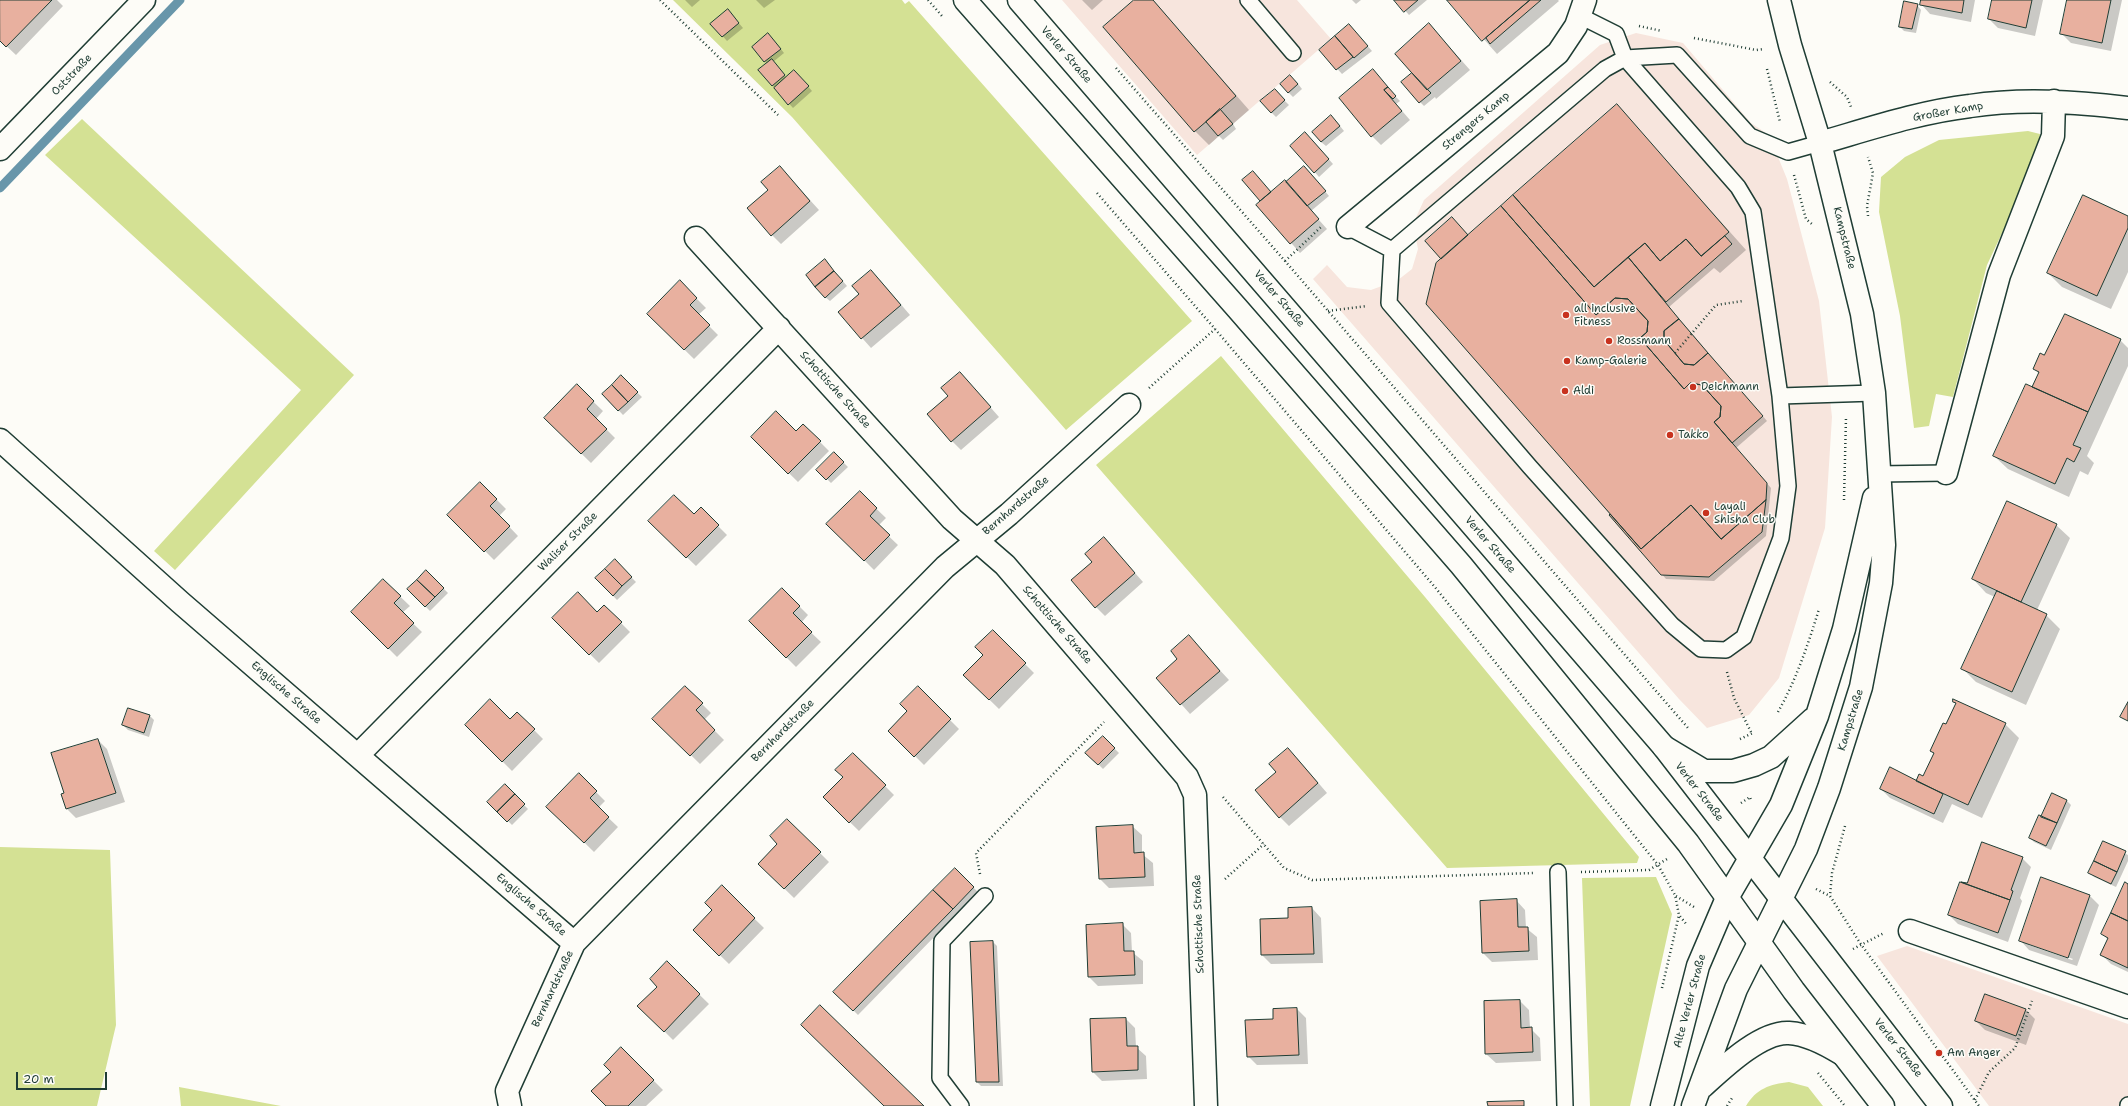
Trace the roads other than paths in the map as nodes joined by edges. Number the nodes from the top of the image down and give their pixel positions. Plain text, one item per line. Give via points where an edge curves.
1 (144, 0) edge
2 (965, 0) edge
3 (1019, 0) edge
4 (1248, 0) edge
5 (1779, 0) edge
6 (1583, 8) edge
7 (1293, 53) dead end
8 (1625, 58) junction
9 (2054, 101) junction
10 (2128, 108) edge
11 (1820, 143) junction
12 (0, 150) edge
13 (1348, 227) joint
14 (696, 238) dead end
15 (1392, 250) junction
16 (779, 328) junction
17 (1874, 393) junction
18 (1780, 396) junction
19 (1129, 405) road end
20 (0, 440) edge
21 (1946, 473) joint
22 (1878, 478) junction
23 (976, 540) junction
24 (1817, 716) junction
25 (1664, 747) junction
26 (358, 755) junction
27 (1751, 858) junction
28 (1558, 872) road end
29 (985, 896) road end
30 (1727, 898) junction
31 (1782, 898) junction
32 (1910, 931) road end
33 (574, 943) junction
34 (1759, 943) junction
35 (2128, 1007) edge
36 (1842, 1054) junction
37 (1697, 1097) edge
38 (510, 1106) edge
39 (961, 1106) edge
40 (1206, 1106) edge
41 (1565, 1106) edge
42 (1662, 1106) edge
43 (1884, 1106) edge
44 (1941, 1106) edge

1 - 12 street, Oststraße
2 - 30 street via 1461,565 1688,843
3 - 25 street, Verler Straße
4 - 7 lane
5 - 11 street, Kampstraße
6 - 8 lane via 1616,34
6 - 13 street, Strengers Kamp via 1576,26 1558,53
8 - 11 lane via 1677,55 1750,136 1788,152
8 - 15 lane via 1605,69
8 - 18 lane via 1738,187 1753,212
9 - 10 street, Großer Kamp
9 - 11 street, Großer Kamp via 1970,106 1897,121
9 - 21 street via 2053,136 1999,275
11 - 17 street, Kampstraße via 1862,314
13 - 15 lane
14 - 16 street, Schottische Straße
15 - 18 lane via 1390,303 1530,467 1672,625 1701,649 1726,650 1744,637 1781,538 1788,486
16 - 23 street, Schottische Straße via 952,519
16 - 26 street, Waliser Straße
17 - 18 lane
17 - 22 street, Kampstraße
19 - 23 street, Bernhardstraße via 1009,514
20 - 26 street, Englische Straße via 180,602
21 - 22 lane
22 - 24 street, Kampstraße via 1844,629
22 - 31 street, Kampstraße via 1884,544 1882,583 1862,687 1806,849
23 - 33 street, Bernhardstraße via 946,567
23 - 40 street, Schottische Straße via 1005,565 1124,701 1187,777 1195,794
24 - 25 street via 1771,757 1733,771 1704,771
24 - 27 street, Kampstraße via 1781,805
25 - 27 street, Verler Straße
26 - 33 street, Englische Straße
27 - 30 street, Alte Verler Straße
27 - 31 street, Verler Straße
28 - 41 lane
29 - 39 lane via 942,941 940,1078
30 - 34 street
30 - 42 street, Alte Verler Straße via 1698,966
31 - 34 street, Kampstraße
31 - 44 street, Verler Straße
32 - 35 street
33 - 38 street, Bernhardstraße via 507,1091
34 - 36 street
34 - 37 street via 1736,989
36 - 37 street via 1819,1040 1788,1033 1764,1040 1742,1052
36 - 43 street

